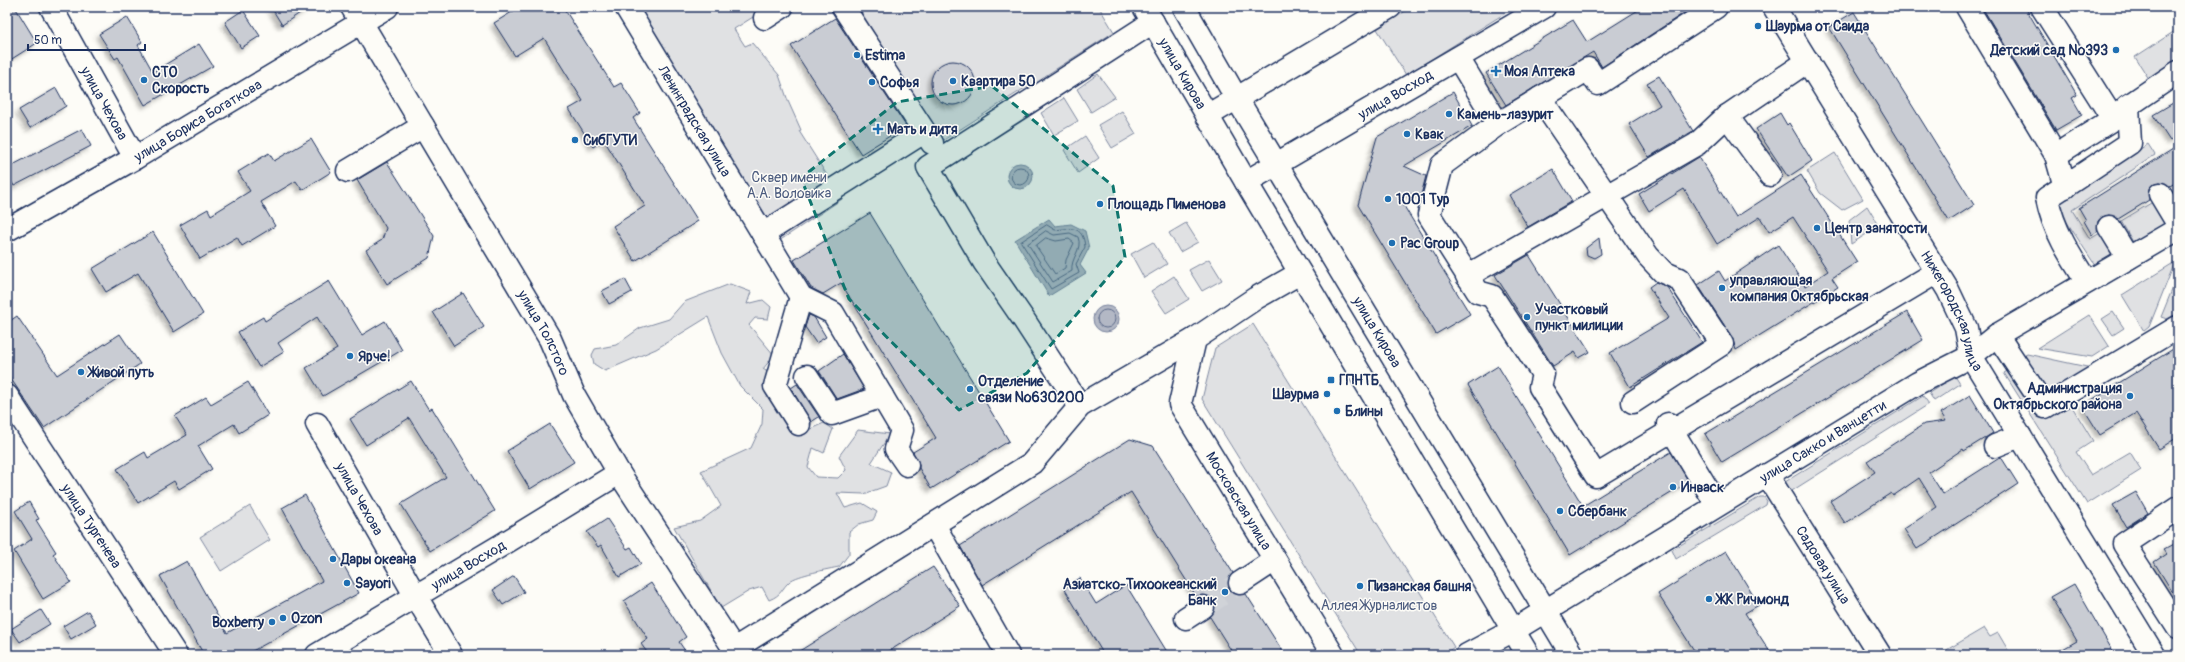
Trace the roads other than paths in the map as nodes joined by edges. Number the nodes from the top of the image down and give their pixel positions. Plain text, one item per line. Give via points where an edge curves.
1 (51, 7) edge
2 (387, 7) edge
3 (626, 7) edge
4 (843, 7) edge
5 (1184, 7) edge
6 (1390, 7) edge
7 (1544, 7) edge
8 (1716, 7) edge
9 (1774, 7) edge
10 (1967, 7) edge
11 (2042, 7) edge
12 (357, 15) edge
13 (1149, 15) edge
14 (1458, 58) junction
15 (1808, 61) junction
16 (2178, 72) edge
17 (1540, 98) junction
18 (1237, 99) junction
19 (2120, 113) junction
20 (1207, 116) junction
21 (1727, 116) junction
22 (1498, 124) junction
23 (423, 126) junction
24 (924, 132) junction
25 (2056, 154) junction
26 (135, 158) junction
27 (941, 158) junction
28 (1277, 164) junction
29 (348, 171) dead end
30 (1770, 175) dead end
31 (1246, 182) junction
32 (2065, 187) junction
33 (2160, 194) dead end
34 (1619, 195) junction
35 (2178, 224) edge
36 (2109, 227) dead end
37 (2178, 229) edge
38 (7, 230) edge
39 (763, 234) junction
40 (2128, 258) junction
41 (1937, 272) junction
42 (1300, 273) junction
43 (1467, 276) junction
44 (2087, 282) junction
45 (801, 296) junction
46 (2178, 326) edge
47 (1997, 335) junction
48 (1195, 339) junction
49 (1970, 356) junction
50 (807, 376) dead end
51 (7, 396) edge
52 (882, 396) junction
53 (1633, 402) dead end
54 (1080, 406) junction
55 (317, 424) dead end
56 (799, 424) dead end
57 (1670, 427) junction
58 (2020, 436) junction
59 (1995, 446) dead end
60 (907, 466) dead end
61 (619, 473) junction
62 (1767, 475) junction
63 (1717, 505) junction
64 (2178, 508) edge
65 (934, 525) junction
66 (1275, 560) junction
67 (1240, 583) tunnel mouth
68 (414, 595) junction
69 (1546, 609) junction
70 (2178, 628) edge
71 (1514, 630) junction
72 (736, 652) edge
73 (2153, 652) edge
74 (176, 655) edge
75 (317, 655) edge
76 (451, 655) edge
77 (1008, 655) edge
78 (1333, 655) edge
79 (1467, 655) edge
80 (1528, 655) edge
81 (1572, 655) edge
82 (1880, 655) edge

1 - 26 street, улица Чехова
2 - 12 street, улица Бориса Богаткова
3 - 39 street, Ленинградская улица
4 - 24 street
5 - 18 street, улица Кирова
6 - 18 street
7 - 14 street, улица Восход
8 - 17 street via 1598,84 1588,69
9 - 15 street, Нижегородская улица
10 - 25 street
11 - 19 street
12 - 23 street, улица Толстого
12 - 26 street, улица Бориса Богаткова
13 - 20 street, улица Кирова
13 - 27 street
14 - 22 street
14 - 28 street, улица Восход
15 - 21 street
15 - 41 street, Нижегородская улица
16 - 19 street
17 - 22 street
17 - 34 street
18 - 20 street
18 - 28 street, улица Кирова
19 - 25 street
19 - 32 street via 2130,142
20 - 31 street, улица Кирова
21 - 30 street
21 - 34 street via 1697,144
22 - 43 street via 1442,165 1429,215
23 - 29 street
23 - 61 street, улица Толстого via 550,339 574,395
24 - 27 street
24 - 39 street
25 - 32 street
26 - 38 street, улица Бориса Богаткова
27 - 54 street via 928,167 984,262
28 - 31 street, улица Восход
28 - 69 street, улица Кирова
31 - 42 street, улица Кирова
32 - 44 street via 2047,198 2050,214 2068,254
33 - 35 street
34 - 43 street
34 - 53 street via 1648,256 1662,272 1679,279 1699,304 1722,344
36 - 40 street
37 - 40 street, улица Сакко и Ванцетти
39 - 45 street, Ленинградская улица
40 - 44 street, улица Сакко и Ванцетти
41 - 49 street, Нижегородская улица via 1966,328
41 - 57 street
42 - 48 street via 1256,298
42 - 71 street, улица Кирова
43 - 57 street via 1478,292 1492,296 1543,374 1540,387 1596,476
44 - 47 street, улица Сакко и Ванцетти
45 - 52 street via 833,313
45 - 56 street via 775,386
46 - 47 street via 2045,407
47 - 49 street, улица Сакко и Ванцетти
48 - 54 street
48 - 66 street, Московская улица via 1180,404
49 - 58 street, Нижегородская улица
49 - 62 street, улица Сакко и Ванцетти via 1918,383
50 - 52 street via 832,414
51 - 74 street, улица Тургенева
52 - 60 street via 902,430 896,449
54 - 65 street via 1032,463
55 - 68 street, улица Чехова
57 - 63 street
58 - 59 street
58 - 73 street, Нижегородская улица
61 - 68 street, улица Восход
61 - 72 street, улица Толстого
62 - 63 street, улица Сакко и Ванцетти
62 - 82 street, Садовая улица
63 - 69 street, улица Сакко и Ванцетти
64 - 70 street via 2124,544
65 - 72 street
65 - 77 street
66 - 67 street
66 - 78 street, Московская улица
68 - 75 street, улица Восход
68 - 76 street, улица Чехова
69 - 71 street, улица Сакко и Ванцетти
69 - 81 street, улица Кирова
70 - 73 street
71 - 79 street, улица Сакко и Ванцетти
71 - 80 street, улица Кирова

